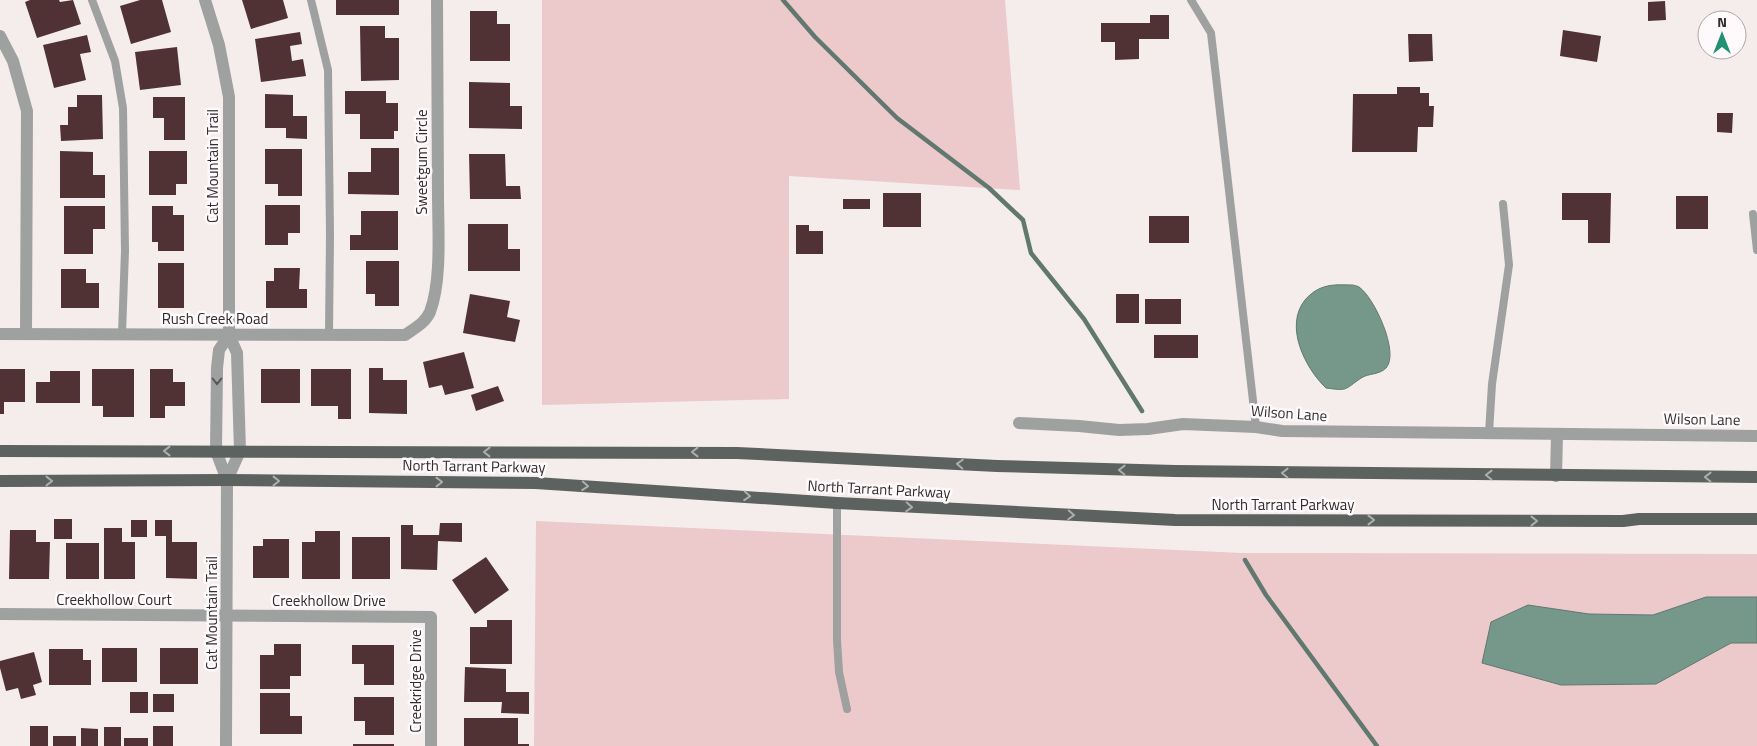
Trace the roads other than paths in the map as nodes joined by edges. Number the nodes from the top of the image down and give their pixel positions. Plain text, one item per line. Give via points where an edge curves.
1 (92, 0) edge
2 (205, 0) edge
3 (311, 0) edge
4 (437, 0) edge
5 (1192, 1) edge
6 (0, 36) edge
7 (1503, 204) dead end
8 (1752, 214) dead end
9 (1757, 250) edge
10 (425, 321) joint
11 (26, 333) junction
12 (0, 334) edge
13 (122, 334) junction
14 (229, 335) junction
15 (329, 335) junction
16 (1019, 423) dead end
17 (1256, 427) junction
18 (1490, 433) junction
19 (1557, 434) junction
20 (1757, 436) edge
21 (0, 451) edge
22 (216, 451) junction
23 (240, 451) junction
24 (1556, 476) junction
25 (1757, 477) edge
26 (227, 480) junction
27 (0, 481) edge
28 (837, 504) junction
29 (1757, 519) edge
30 (0, 614) edge
31 (227, 616) junction
32 (431, 617) joint
33 (848, 709) dead end
34 (226, 746) edge
35 (431, 746) edge

1 - 13 lane via 115,62 123,108 125,251
2 - 14 street, Cat Mountain Trail via 219,44 229,97
3 - 15 lane via 328,70
4 - 10 street, Sweetgum Circle via 438,250 435,291
5 - 17 lane via 1211,33
6 - 11 street via 13,61 27,111
7 - 18 lane via 1509,264 1492,384
8 - 9 lane
10 - 15 street, Rush Creek Road via 405,335
11 - 12 street, Rush Creek Road
11 - 13 street, Rush Creek Road
13 - 14 street, Rush Creek Road
14 - 15 street, Rush Creek Road
14 -> 22 street, Cat Mountain Trail via 219,350
14 - 23 street, Cat Mountain Trail via 237,352
16 - 17 street, Wilson Lane via 1119,430 1183,424
17 - 18 street, Wilson Lane via 1282,431
18 - 19 street, Wilson Lane
19 - 20 street, Wilson Lane
19 - 24 street
22 -> 21 main road, North Tarrant Parkway
22 - 23 main road, North Tarrant Parkway
22 - 26 street, Cat Mountain Trail
24 -> 23 main road, North Tarrant Parkway via 997,466 737,453
23 - 26 street, Cat Mountain Trail
25 -> 24 main road, North Tarrant Parkway
27 -> 26 main road, North Tarrant Parkway
26 -> 28 main road, North Tarrant Parkway via 536,483
26 - 31 street, Cat Mountain Trail
28 -> 29 main road, North Tarrant Parkway via 1175,520 1623,522 1639,519
28 - 33 lane via 837,640 839,672
30 - 31 street, Creekhollow Court
31 - 32 street, Creekhollow Drive
31 - 34 street, Cat Mountain Trail
32 - 35 street, Creekridge Drive

